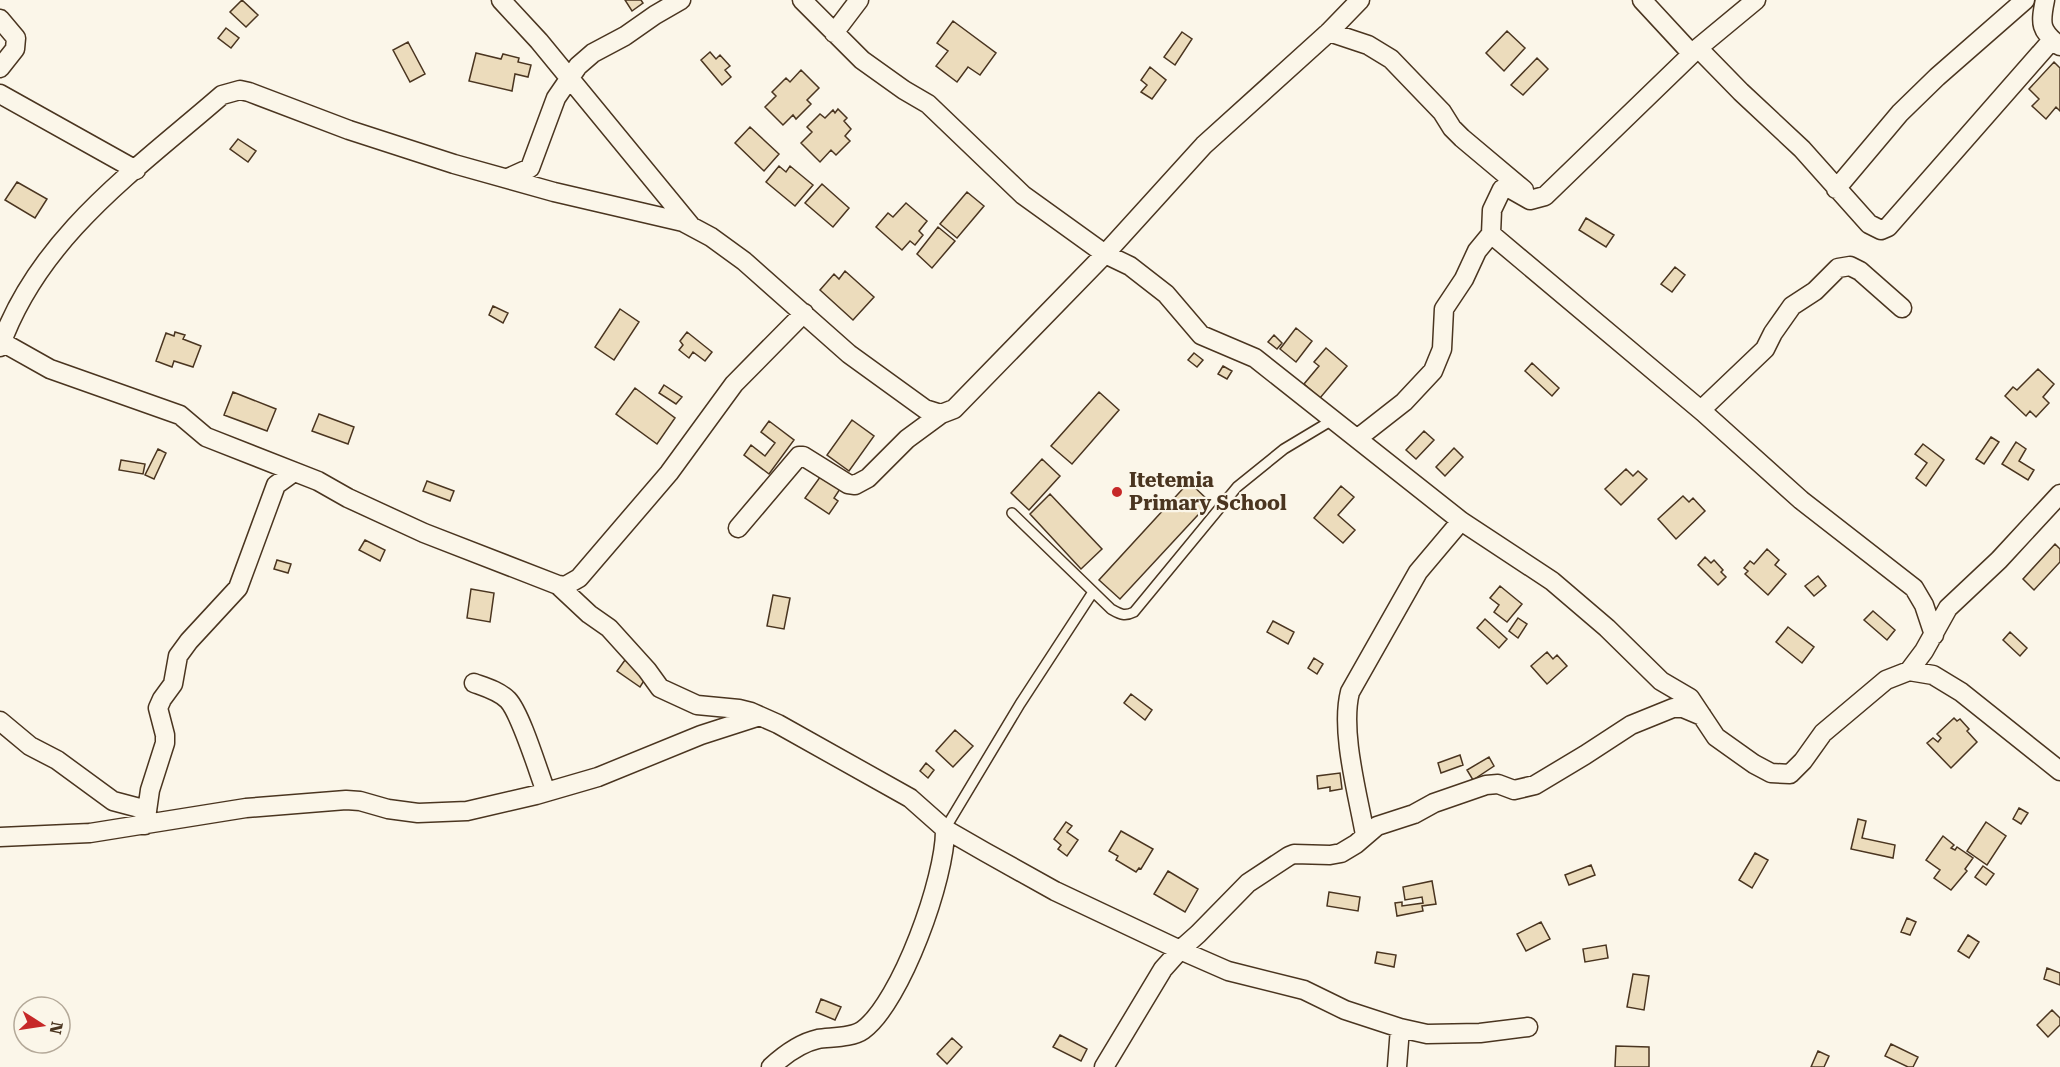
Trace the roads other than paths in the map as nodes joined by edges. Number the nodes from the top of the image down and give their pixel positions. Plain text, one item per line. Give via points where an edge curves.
1 (501, 0) edge
2 (681, 0) edge
3 (802, 0) edge
4 (860, 0) edge
5 (1360, 0) edge
6 (1642, 0) edge
7 (1756, 0) edge
8 (2025, 0) edge
9 (2045, 0) edge
10 (0, 19) edge
11 (1329, 32) junction
12 (834, 33) junction
13 (2056, 43) edge
14 (1695, 51) junction
15 (0, 68) edge
16 (0, 78) edge
17 (569, 78) junction
18 (3, 95) edge
19 (136, 170) junction
20 (508, 178) junction
21 (1836, 189) junction
22 (1535, 200) junction
23 (692, 227) junction
24 (1491, 234) junction
25 (1104, 254) junction
26 (1902, 308) dead end
27 (804, 312) junction
28 (5, 322) edge
29 (1, 344) edge
30 (1701, 410) junction
31 (941, 414) junction
32 (1334, 419) junction
33 (1358, 438) junction
34 (294, 472) junction
35 (2060, 494) edge
36 (1012, 513) dead end
37 (1461, 521) junction
38 (738, 528) dead end
39 (558, 585) junction
40 (1093, 592) junction
41 (1934, 635) junction
42 (1909, 671) junction
43 (474, 683) dead end
44 (760, 716) junction
45 (1702, 716) junction
46 (0, 721) edge
47 (2060, 771) edge
48 (546, 792) junction
49 (146, 818) junction
50 (945, 830) junction
51 (1365, 835) junction
52 (0, 837) edge
53 (1180, 950) junction
54 (1528, 1027) dead end
55 (1400, 1028) junction
56 (771, 1067) edge
57 (1104, 1067) edge
58 (1397, 1067) edge

1 - 17 street
2 - 17 street via 593,53
3 - 12 street
4 - 12 street
5 - 11 street
6 - 14 street
7 - 14 street
8 - 21 street via 1900,113
9 - 13 street via 2043,28
10 - 15 street via 16,38 15,49
11 - 22 street via 1368,45 1391,58 1462,138
11 - 25 street via 1204,145
12 - 25 street via 862,60 928,104 1023,195
13 - 21 street via 1888,227 1881,230 1869,224
14 - 21 street via 1802,149
14 - 22 street via 1545,196
16 - 18 street
17 - 20 street via 556,98 530,168
17 - 23 street
18 - 19 street
19 - 20 street via 222,95 240,90 416,152
19 - 28 street via 99,200 44,262
20 - 23 street
22 - 24 street via 1508,187 1502,189 1492,210
23 - 27 street via 744,261
24 - 30 street
24 - 33 street via 1444,309 1442,349 1432,371 1404,402
25 - 31 street via 954,409
25 - 32 street via 1130,266 1166,294 1201,334 1255,358
26 - 30 street via 1860,271 1850,266 1838,268 1815,291 1792,306 1765,350
27 - 31 street via 858,361 925,409
27 - 39 street via 734,384 669,473 579,578 565,586
28 - 29 street
29 - 34 street via 50,369 169,410 206,437
30 - 41 street via 1801,500 1914,588
31 - 38 street via 855,485 799,456
32 - 33 street
32 - 40 lane via 1284,449 1237,487 1134,612 1121,615
33 - 37 street
34 - 39 street via 424,533
34 - 49 street via 276,485 238,588 178,656 173,684 158,708 165,743 150,789
35 - 41 street via 1948,608
36 - 40 lane
37 - 45 street via 1552,581 1661,681 1690,698
37 - 51 street via 1418,572 1350,692 1351,759
39 - 44 street via 609,628 660,688 697,705 739,709
40 - 50 lane
41 - 42 street
42 - 45 street via 1886,680 1840,718 1787,775 1771,773 1745,758 1716,737
42 - 47 street via 1933,675 1961,692
43 - 48 street via 509,701
44 - 48 street via 701,735 598,777
44 - 50 street via 910,798
45 - 51 street via 1673,708 1631,725 1535,785 1514,790 1486,784 1377,826
46 - 49 street via 30,746
48 - 49 street via 467,811 418,813 346,800
49 - 52 street via 90,833
50 - 53 street via 1055,891
50 - 56 street via 944,853 924,920 885,1007 862,1030 806,1043
51 - 53 street via 1341,853 1289,856 1248,883
53 - 55 street via 1228,971 1304,990 1345,1010
53 - 57 street via 1163,969
54 - 55 street via 1427,1034
55 - 58 street

